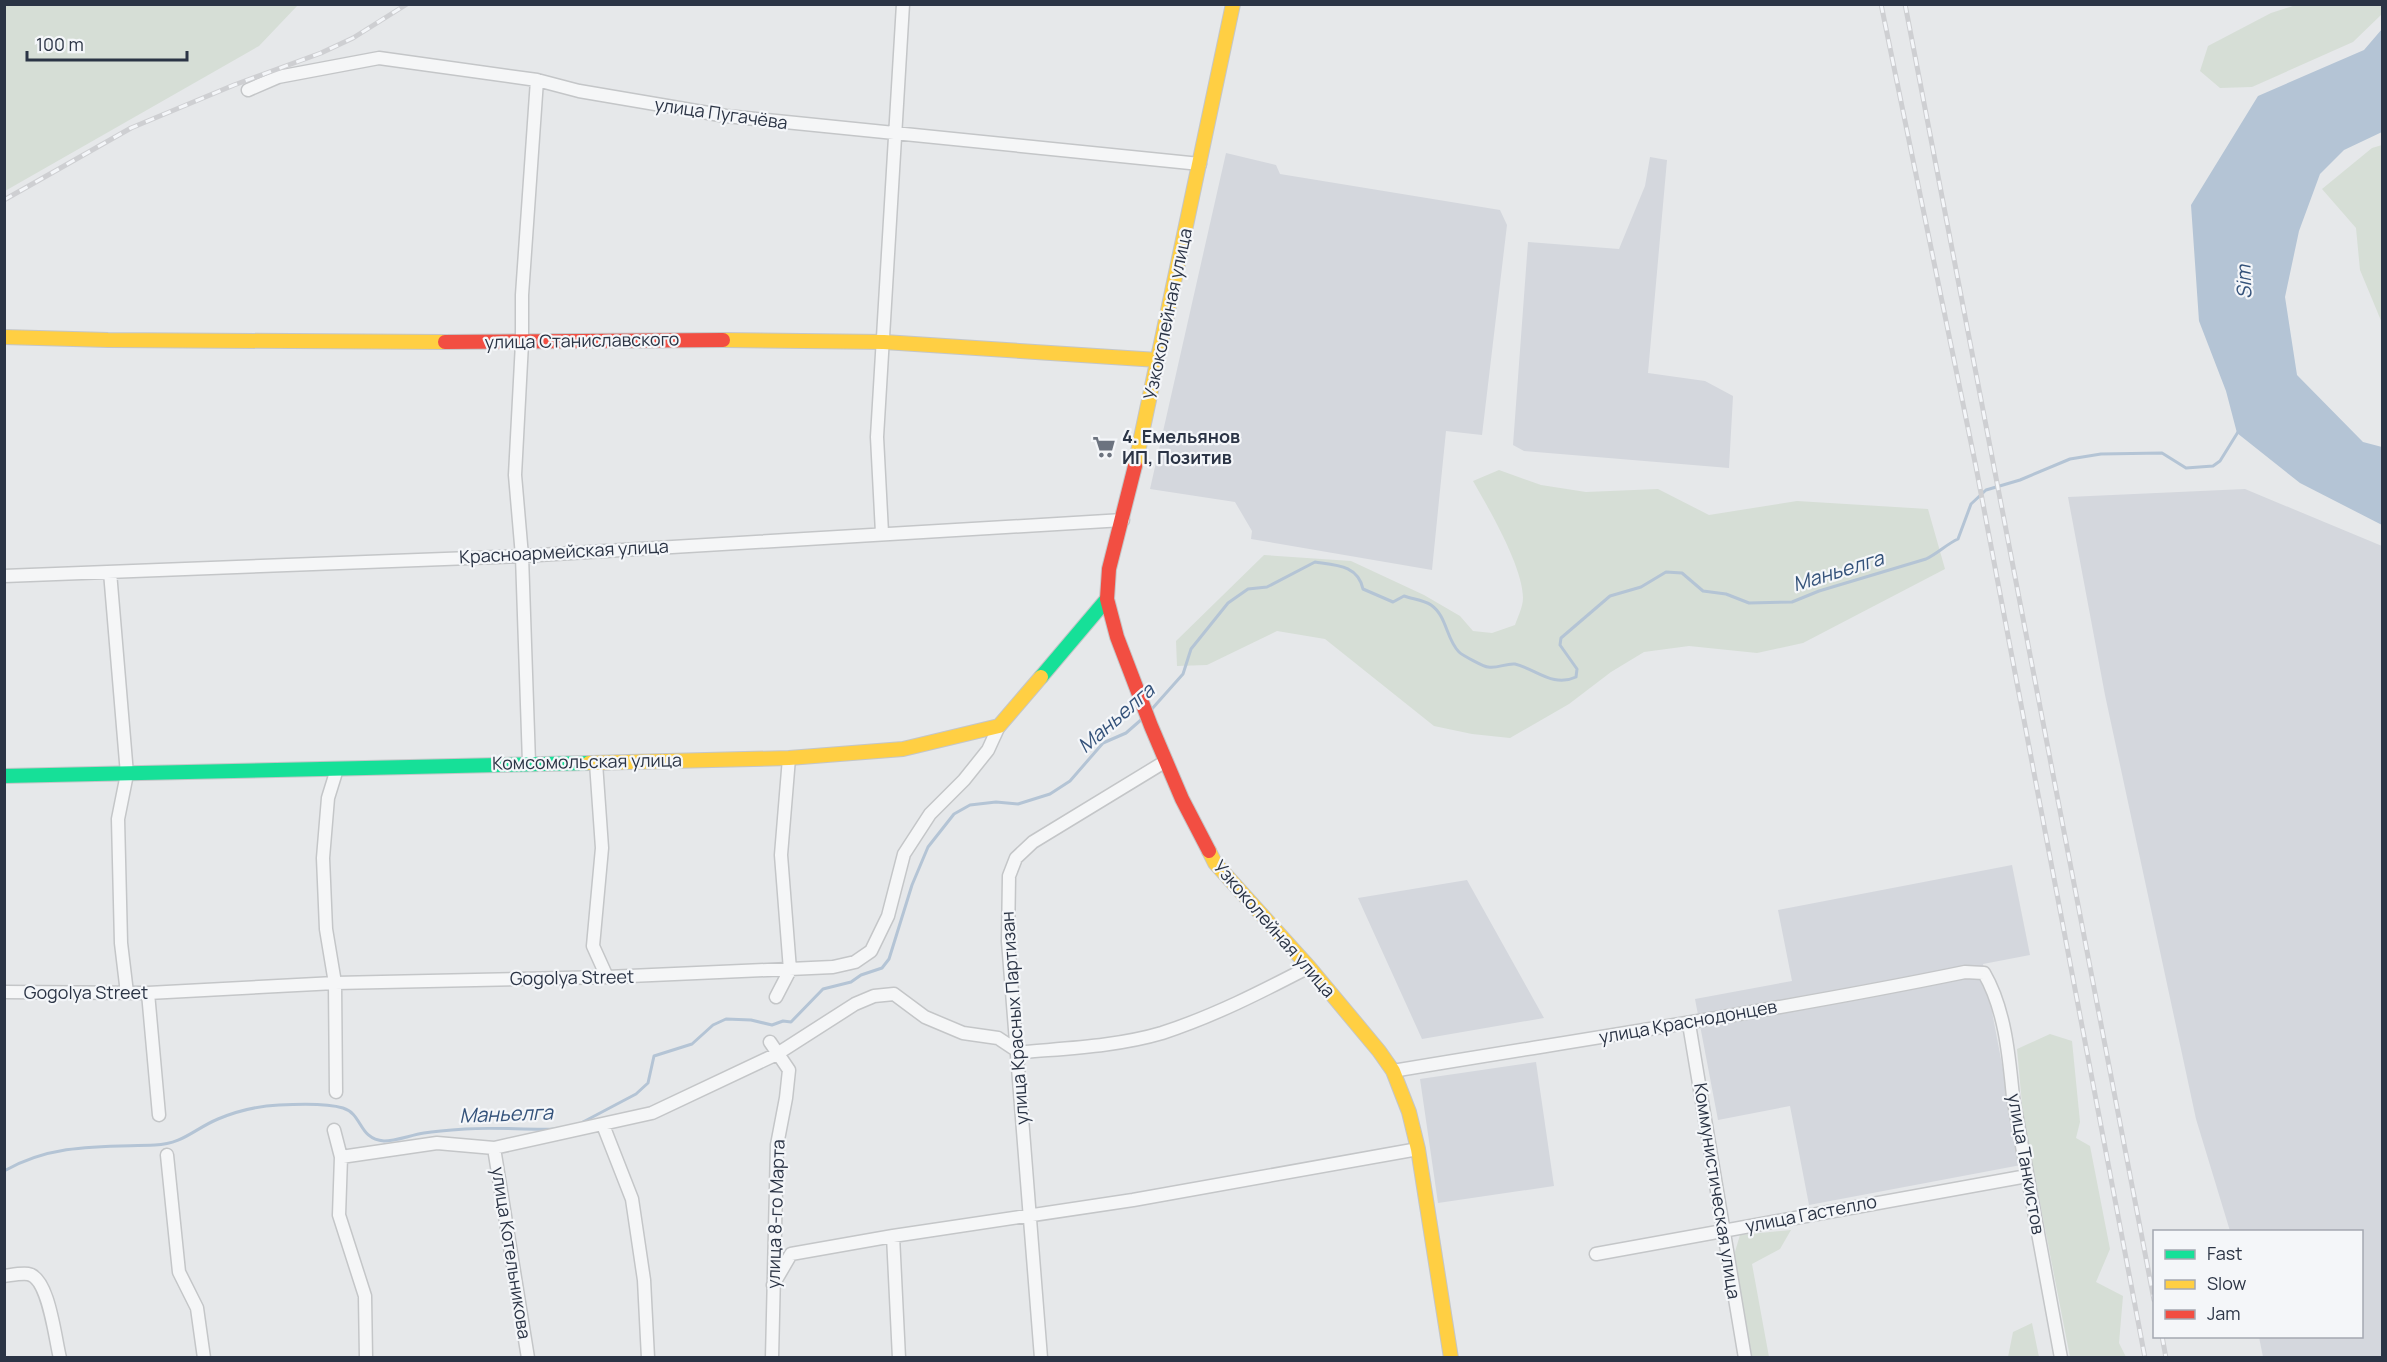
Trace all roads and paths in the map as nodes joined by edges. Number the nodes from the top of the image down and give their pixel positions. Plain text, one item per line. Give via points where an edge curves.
1 (903, 4) edge
2 (1233, 4) edge
3 (537, 80) junction
4 (248, 90) dead end
5 (895, 132) junction
6 (1200, 164) junction
7 (4, 337) edge
8 (884, 342) junction
9 (522, 343) junction
10 (1158, 360) junction
11 (1123, 520) junction
12 (882, 533) junction
13 (522, 556) junction
14 (110, 572) junction
15 (4, 576) edge
16 (1107, 599) junction
17 (999, 726) junction
18 (789, 758) junction
19 (1166, 761) junction
20 (530, 763) junction
21 (596, 763) junction
22 (337, 769) junction
23 (127, 774) junction
24 (4, 776) edge
25 (1309, 967) junction
26 (790, 970) junction
27 (1984, 973) joint
28 (607, 977) junction
29 (335, 983) junction
30 (4, 992) edge
31 (127, 993) junction
32 (148, 993) junction
33 (776, 997) dead end
34 (1689, 1024) junction
35 (770, 1042) dead end
36 (1016, 1050) junction
37 (777, 1054) junction
38 (1393, 1071) junction
39 (336, 1092) dead end
40 (159, 1115) dead end
41 (603, 1125) junction
42 (334, 1130) dead end
43 (494, 1148) junction
44 (1418, 1149) junction
45 (167, 1155) dead end
46 (341, 1157) junction
47 (2027, 1176) junction
48 (1031, 1215) junction
49 (1724, 1231) junction
50 (893, 1236) junction
51 (1596, 1254) dead end
52 (4, 1276) edge
53 (773, 1285) junction
54 (60, 1358) edge
55 (204, 1358) edge
56 (366, 1358) edge
57 (528, 1358) edge
58 (648, 1358) edge
59 (772, 1358) edge
60 (899, 1358) edge
61 (1041, 1358) edge
62 (1451, 1358) edge
63 (1745, 1358) edge
64 (2061, 1358) edge

1 - 5 street
2 - 6 street, Узкоколейная улица
3 - 4 street, улица Пугачёва via 379,58 278,77
3 - 5 street, улица Пугачёва via 589,93 726,116
3 - 9 street
5 - 6 street, улица Пугачёва
5 - 8 street
6 - 10 street, Узкоколейная улица
7 - 9 street, улица Станиславского
8 - 9 street, улица Станиславского via 760,339
8 - 10 street, улица Станиславского
8 - 12 street via 877,437
9 - 13 street via 515,475
10 - 11 street, Узкоколейная улица
11 - 12 street, Красноармейская улица
11 - 16 street, Узкоколейная улица via 1109,569
12 - 13 street, Красноармейская улица
13 - 14 street, Красноармейская улица
13 - 20 street
14 - 15 street, Красноармейская улица
14 - 23 street
16 - 17 street
16 - 19 street, Узкоколейная улица via 1117,637
17 - 18 street, Комсомольская улица via 903,749
17 - 26 street, Gogolya Street via 988,750 930,814 904,854 888,916 871,951 855,962
18 - 21 street, Комсомольская улица
18 - 26 street via 781,855
19 - 25 street, Узкоколейная улица via 1215,863
19 - 36 street, улица Красных Партизан via 1033,842 1016,858 1007,894
20 - 21 street, Комсомольская улица
20 - 22 street, Комсомольская улица
21 - 28 street via 602,848 594,946
22 - 23 street, Комсомольская улица
22 - 29 street via 328,798 322,858 326,929
23 - 24 street, Комсомольская улица
23 - 31 street via 118,819 121,943
25 - 36 street via 1243,1002 1160,1033 1101,1046
25 - 38 street, Узкоколейная улица
26 - 28 street, Gogolya Street
26 - 33 street
27 - 34 street, улица Краснодонцев via 1965,972
27 - 47 street, улица Танкистов via 1991,986 2009,1058
28 - 29 street, Gogolya Street
29 - 32 street, Gogolya Street
29 - 39 street
30 - 31 street, Gogolya Street
31 - 32 street, Gogolya Street
32 - 40 street
34 - 38 street, улица Краснодонцев
34 - 49 street, Коммунистическая улица
35 - 37 street, улица 8-го Марта
36 - 37 street via 998,1038 963,1033 925,1017 894,994 874,996 855,1004
36 - 48 street, улица Красных Партизан
37 - 41 street via 652,1113
37 - 53 street, улица 8-го Марта via 789,1070 777,1145
38 - 44 street, Узкоколейная улица
41 - 43 street
41 - 58 street via 632,1199 644,1280
42 - 46 street
43 - 46 street via 437,1143
43 - 57 street, улица Котельникова
44 - 48 street
44 - 62 street, Узкоколейная улица
45 - 55 street via 179,1272 197,1308
46 - 56 street via 339,1215 365,1296
47 - 49 street, улица Гастелло
47 - 64 street, улица Танкистов
48 - 50 street
48 - 61 street, улица Красных Партизан
49 - 51 street, улица Гастелло
49 - 63 street, Коммунистическая улица
50 - 53 street via 791,1254
50 - 60 street
52 - 54 street via 29,1274 38,1279
53 - 59 street, улица 8-го Марта

